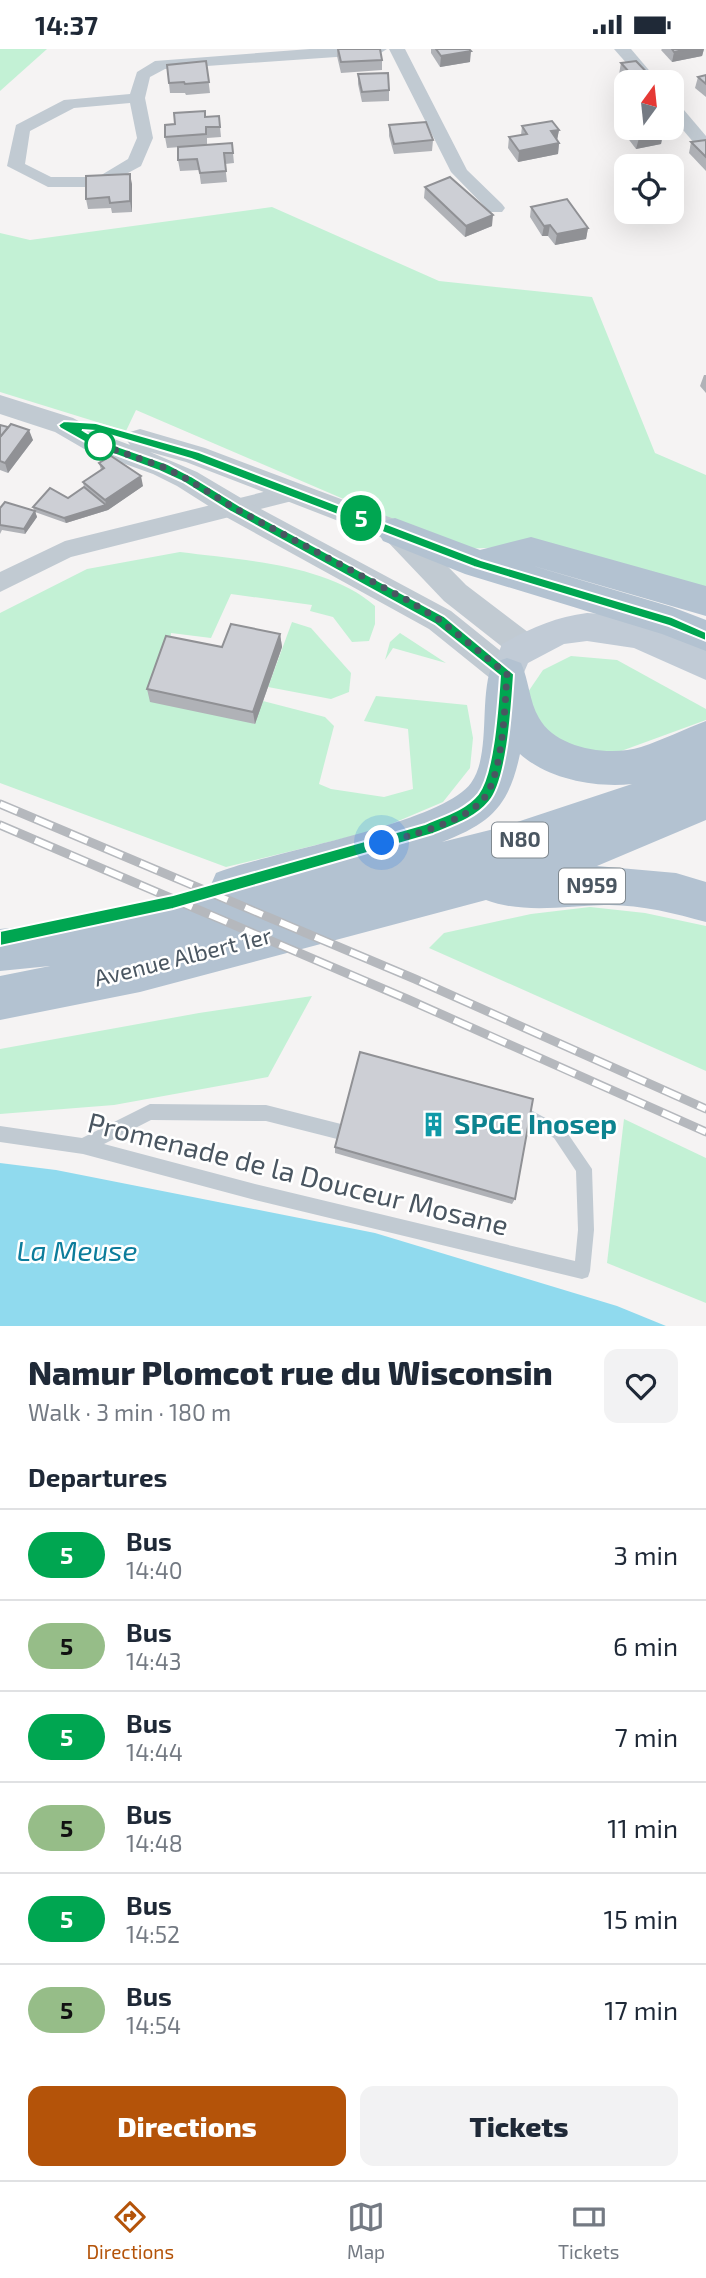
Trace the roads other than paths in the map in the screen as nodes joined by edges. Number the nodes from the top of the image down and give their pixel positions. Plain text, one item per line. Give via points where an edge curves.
1 (379, 49) edge
2 (397, 49) edge
3 (622, 49) edge
4 (640, 70) edge
5 (137, 98) junction
6 (684, 121) edge
7 (706, 146) edge
8 (496, 208) dead end
9 (0, 404) edge
10 (64, 425) junction
11 (292, 493) junction
12 (236, 509) junction
13 (357, 517) junction
14 (395, 531) junction
15 (478, 564) junction
16 (347, 569) junction
17 (0, 583) edge
18 (706, 601) edge
19 (597, 628) junction
20 (706, 638) edge
21 (653, 639) junction
22 (516, 661) junction
23 (706, 666) edge
24 (706, 684) edge
25 (706, 738) edge
26 (706, 773) edge
27 (706, 801) edge
28 (476, 883) junction
29 (706, 902) edge
30 (63, 936) junction
31 (0, 939) edge
32 (0, 950) edge
33 (0, 998) edge
34 (527, 1116) edge
35 (341, 1132) edge
36 (0, 1134) edge
37 (83, 1146) junction

1 - 5 street via 161,64 143,75
2 - 8 street via 460,172
3 - 4 street
5 - 5 street via 145,138 135,162 102,182 48,182 16,166 22,129 70,103
6 - 7 street
9 - 10 street
10 - 11 street via 96,427 171,448
10 - 12 street via 96,443 175,473
11 - 12 street
11 - 13 street
12 - 16 street
12 - 17 street via 65,550
13 - 14 street
13 - 16 street
14 - 15 main road
14 - 22 street
15 - 18 main road via 531,551
15 - 20 main road via 672,622
16 - 22 street
19 - 21 main road via 622,629
19 - 22 main road via 567,629
19 - 24 main road via 616,642
20 - 21 main road
21 - 23 main road
22 - 25 main road via 514,712 543,753 605,768 639,765
22 - 30 main road via 499,754 485,797 467,813 427,830
26 - 30 main road, Avenue Albert 1er / N80 via 502,846 329,891
27 - 28 main road, N80 via 590,849
28 - 29 main road, N959 via 547,888 608,885 676,893
28 - 33 main road, Avenue Albert 1er / N80 via 139,970
30 - 31 main road
30 - 32 main road, Avenue Albert 1er / N80
34 - 37 lane, Promenade de la Douceur Mosane via 559,1133 584,1169 582,1271
35 - 37 lane via 266,1112 150,1112
36 - 37 lane, Promenade de la Douceur Mosane

